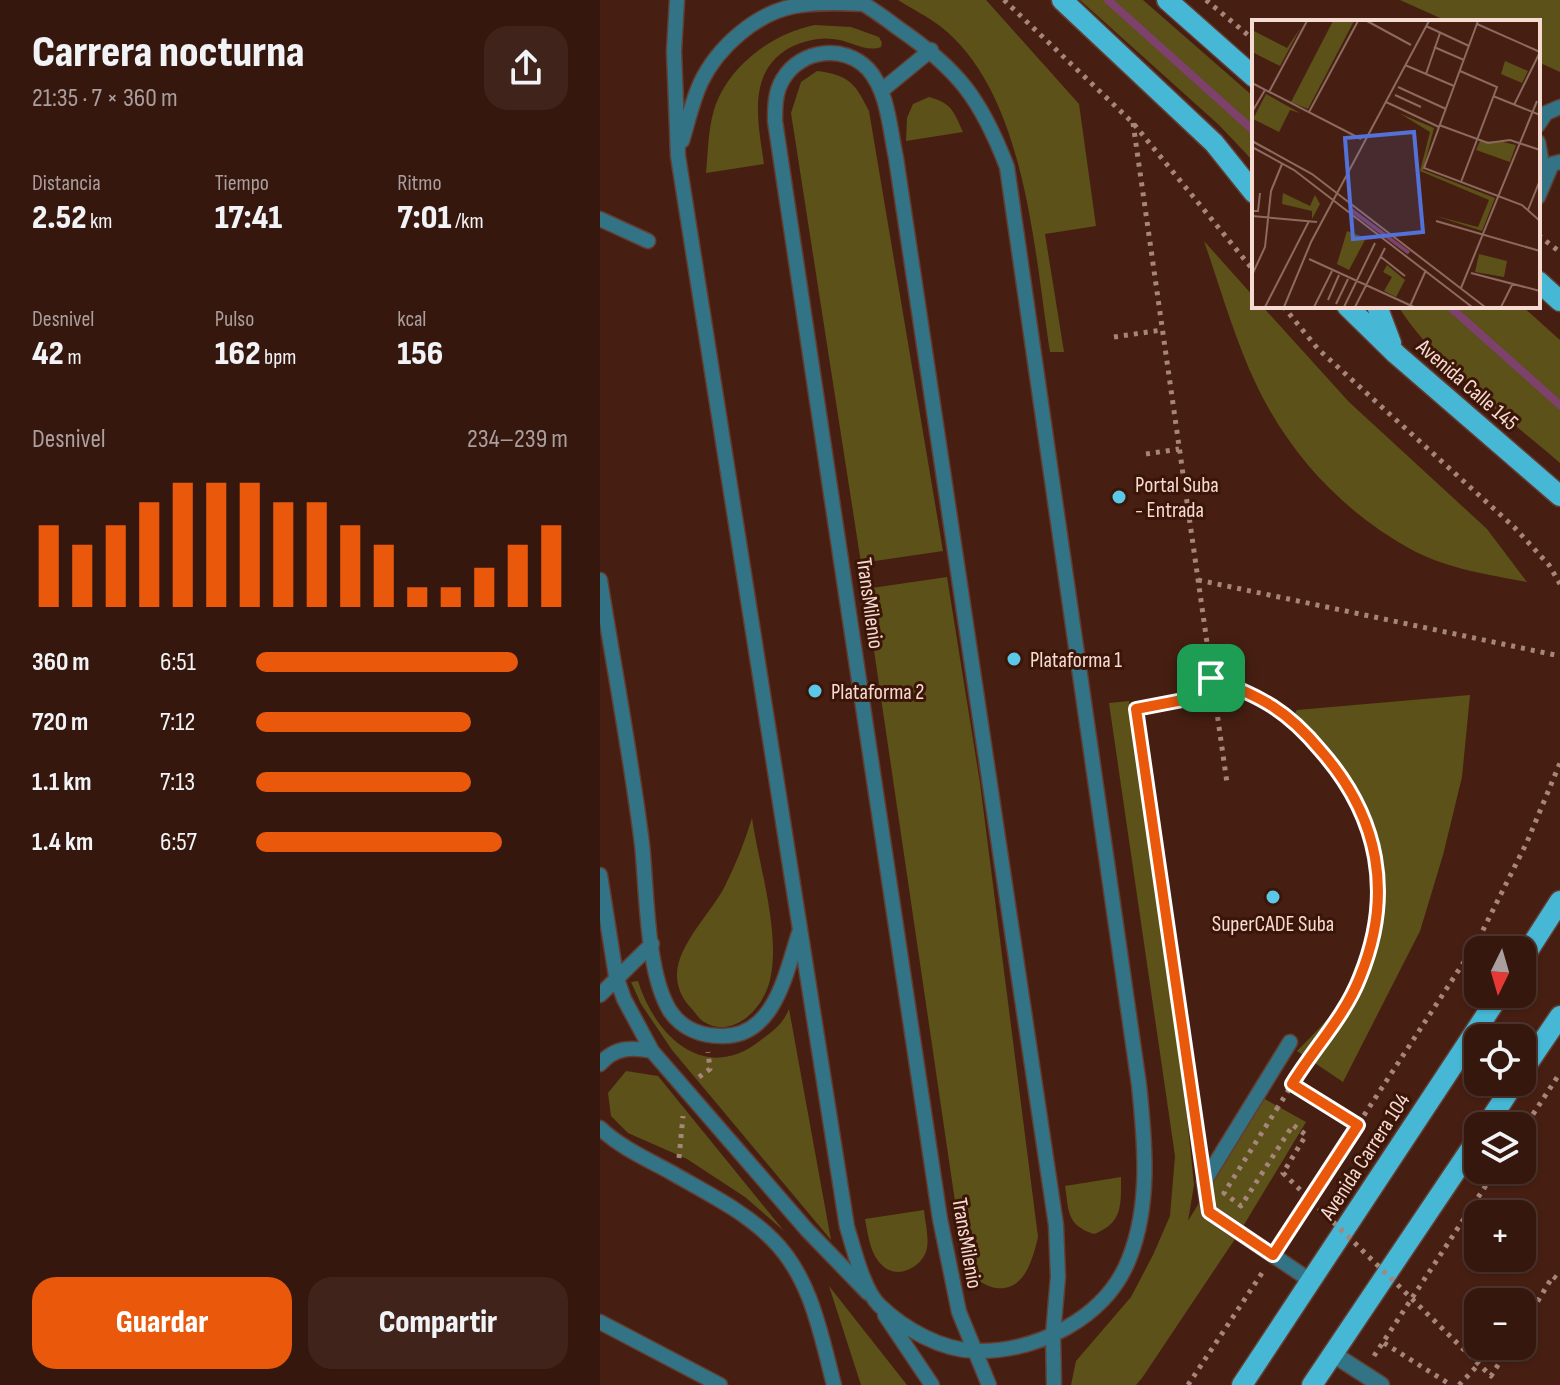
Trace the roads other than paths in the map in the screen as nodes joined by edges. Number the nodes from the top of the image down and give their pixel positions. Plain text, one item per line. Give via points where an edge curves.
1 (677, 0) edge
2 (1062, 0) edge
3 (1167, 0) edge
4 (860, 2) edge
5 (931, 50) junction
6 (1252, 75) edge
7 (881, 91) junction
8 (1560, 107) edge
9 (1540, 122) edge
10 (678, 156) junction
11 (1560, 162) edge
12 (1252, 190) edge
13 (1540, 192) edge
14 (600, 219) edge
15 (648, 241) dead end
16 (1540, 283) edge
17 (1560, 301) edge
18 (1349, 308) edge
19 (1378, 308) edge
20 (1396, 354) junction
21 (1557, 496) edge
22 (600, 580) edge
23 (600, 875) edge
24 (1560, 881) edge
25 (1560, 901) edge
26 (800, 929) junction
27 (1541, 931) junction
28 (1536, 939) edge
29 (652, 944) junction
30 (616, 976) junction
31 (600, 995) edge
32 (1491, 1008) edge
33 (1560, 1016) edge
34 (1290, 1042) dead end
35 (652, 1051) junction
36 (1536, 1051) edge
37 (600, 1064) edge
38 (600, 1128) edge
39 (1464, 1159) edge
40 (1311, 1281) junction
41 (877, 1303) junction
42 (600, 1322) edge
43 (1053, 1334) junction
44 (974, 1351) junction
45 (1333, 1354) junction
46 (1242, 1382) edge
47 (720, 1385) edge
48 (834, 1385) edge
49 (932, 1385) edge
50 (989, 1385) edge
51 (1054, 1385) edge
52 (1312, 1385) edge
53 (1381, 1385) edge

1 - 10 lane
2 - 12 main road via 1214,143
3 - 6 main road
4 - 5 lane
4 - 10 lane via 793,6 756,22 733,40 701,82
5 - 7 lane
5 - 43 lane via 977,102 1007,167 1145,1145 1139,1227 1128,1261 1096,1306
7 - 43 lane, TransMilenio via 896,158 1049,1172 1058,1277
7 - 44 lane, TransMilenio via 857,59 821,53 791,67 781,81 775,121 940,1219 959,1312
8 - 9 lane
10 - 26 lane
11 - 13 lane via 1552,164
14 - 15 lane
16 - 17 main road
18 - 20 main road, Avenida Calle 145
19 - 20 main road
20 - 21 main road, Avenida Calle 145
22 - 29 lane
23 - 30 lane
24 - 27 main road
25 - 27 main road
26 - 29 lane via 774,1005 750,1029 725,1037 693,1031 671,1012
26 - 41 lane via 847,1227
27 - 28 main road
29 - 30 lane
30 - 31 lane
30 - 35 lane
32 - 40 main road, Avenida Carrera 104
33 - 36 main road
34 - 40 lane via 1204,1182 1209,1212
35 - 37 lane via 632,1047
35 - 41 lane
38 - 48 lane via 773,1239 808,1294
39 - 45 main road
40 - 46 main road, Avenida Carrera 104
41 - 44 lane via 930,1340
41 - 49 lane
42 - 47 lane
43 - 44 lane
43 - 51 lane, TransMilenio
44 - 50 lane, TransMilenio
45 - 52 main road
45 - 53 street

